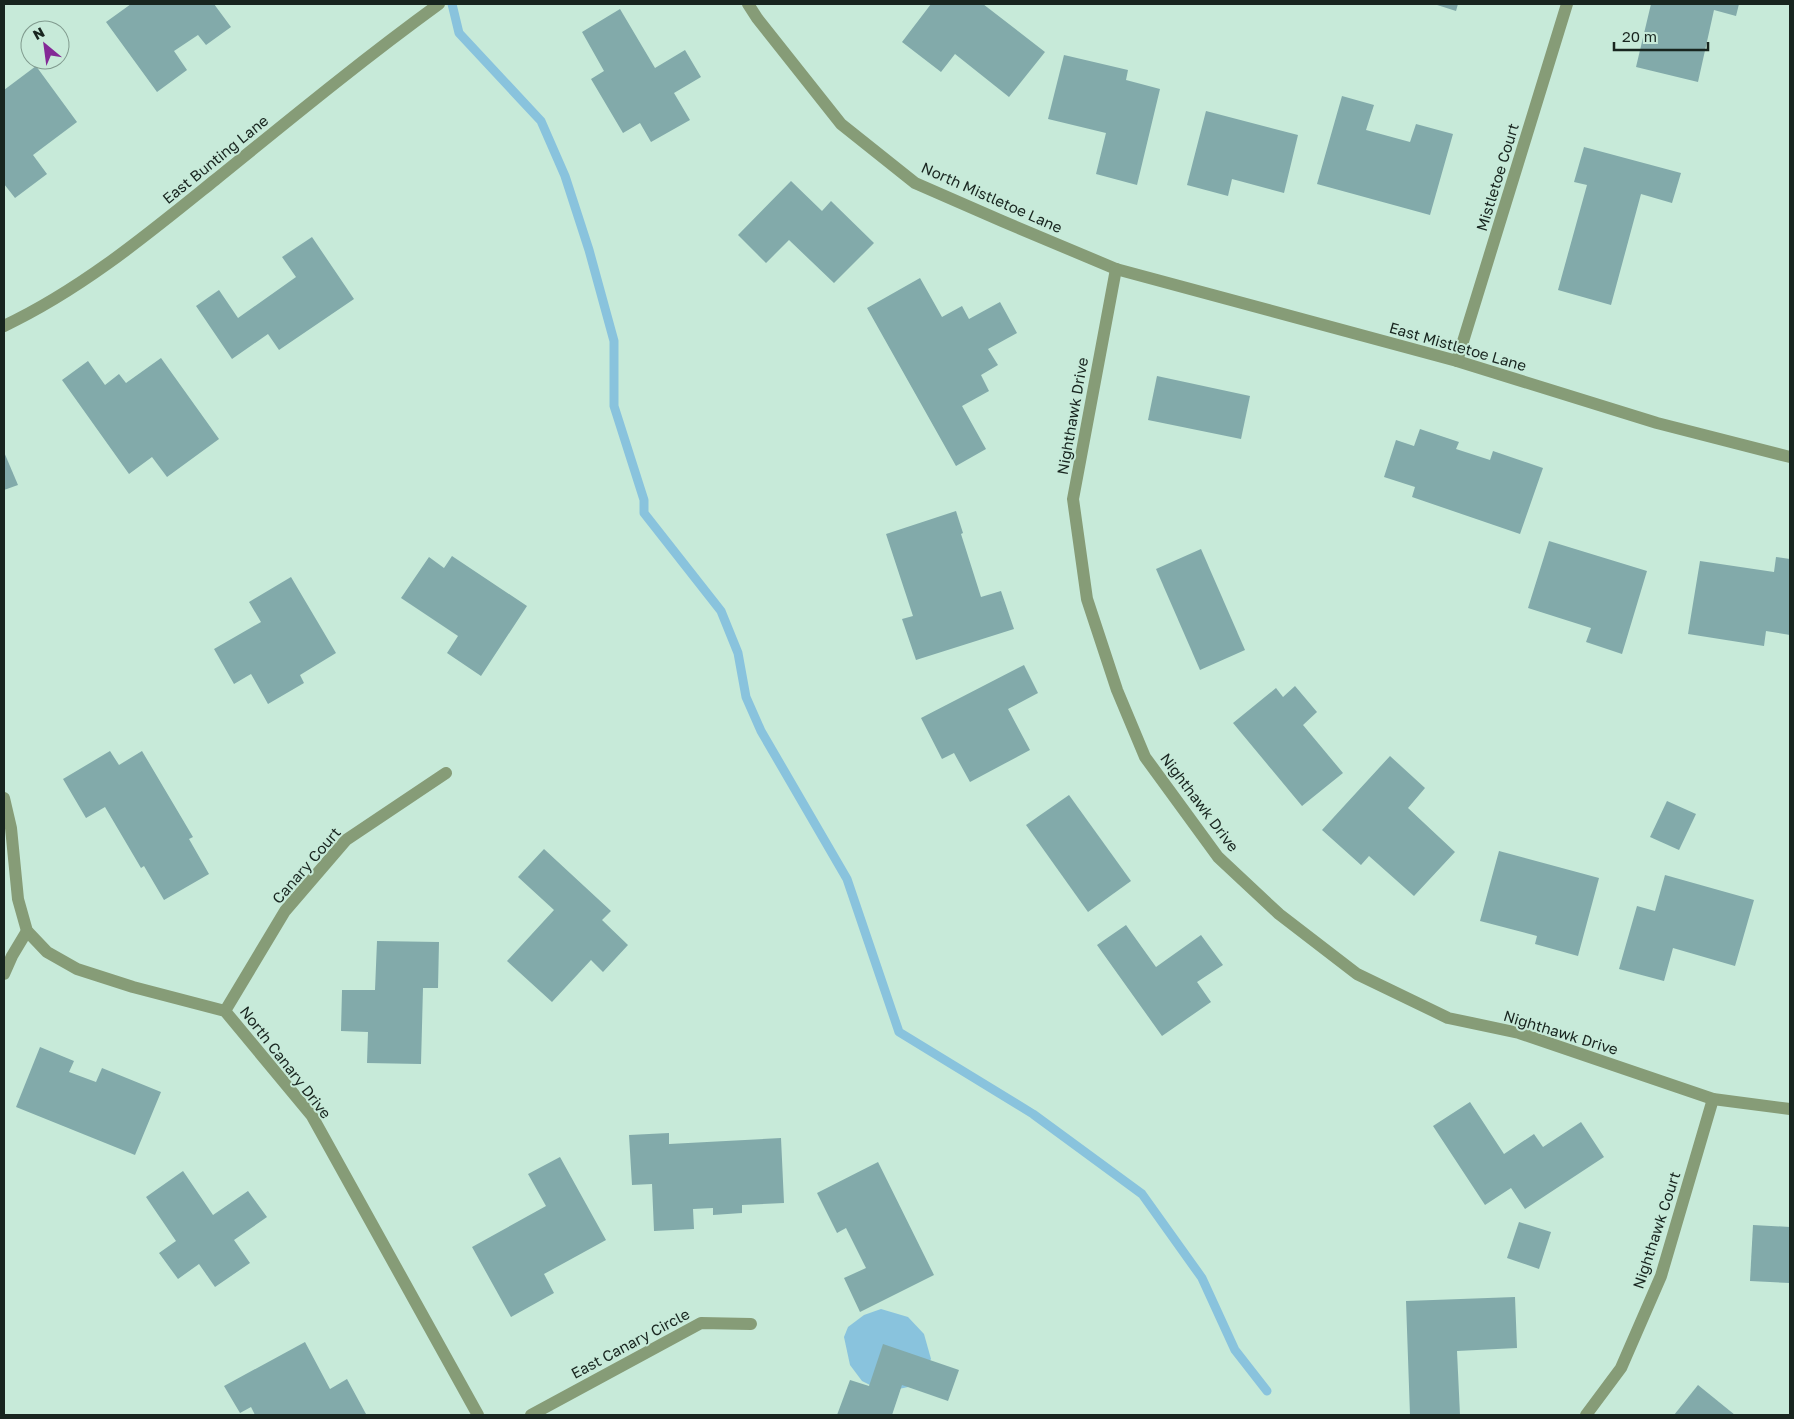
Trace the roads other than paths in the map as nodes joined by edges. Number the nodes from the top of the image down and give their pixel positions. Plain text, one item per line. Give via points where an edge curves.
1 (439, 4) edge
2 (748, 4) edge
3 (1567, 4) edge
4 (1116, 269) junction
5 (4, 326) edge
6 (1457, 361) junction
7 (1790, 457) edge
8 (446, 773) dead end
9 (4, 798) edge
10 (27, 931) junction
11 (4, 974) edge
12 (225, 1011) junction
13 (1713, 1099) junction
14 (1790, 1109) edge
15 (751, 1324) dead end
16 (478, 1415) edge
17 (531, 1415) edge
18 (1586, 1415) edge

1 - 5 street, East Bunting Lane via 385,43 100,270
2 - 4 street, North Mistletoe Lane via 841,124 915,183
3 - 6 street, Mistletoe Court
4 - 6 street, East Mistletoe Lane
4 - 13 street, Nighthawk Drive via 1073,499 1087,599 1117,690 1145,756 1218,857 1279,914 1357,974 1448,1018 1518,1033
6 - 7 street, East Mistletoe Lane via 1657,423
8 - 12 street, Canary Court via 346,840 285,911
9 - 10 street, North Canary Drive via 11,828 18,898
10 - 11 street
10 - 12 street, North Canary Drive via 47,952 77,969
12 - 16 street, North Canary Drive via 312,1116
13 - 14 street, Nighthawk Drive
13 - 18 street, Nighthawk Court via 1661,1276 1621,1368
15 - 17 street, East Canary Circle via 701,1323

